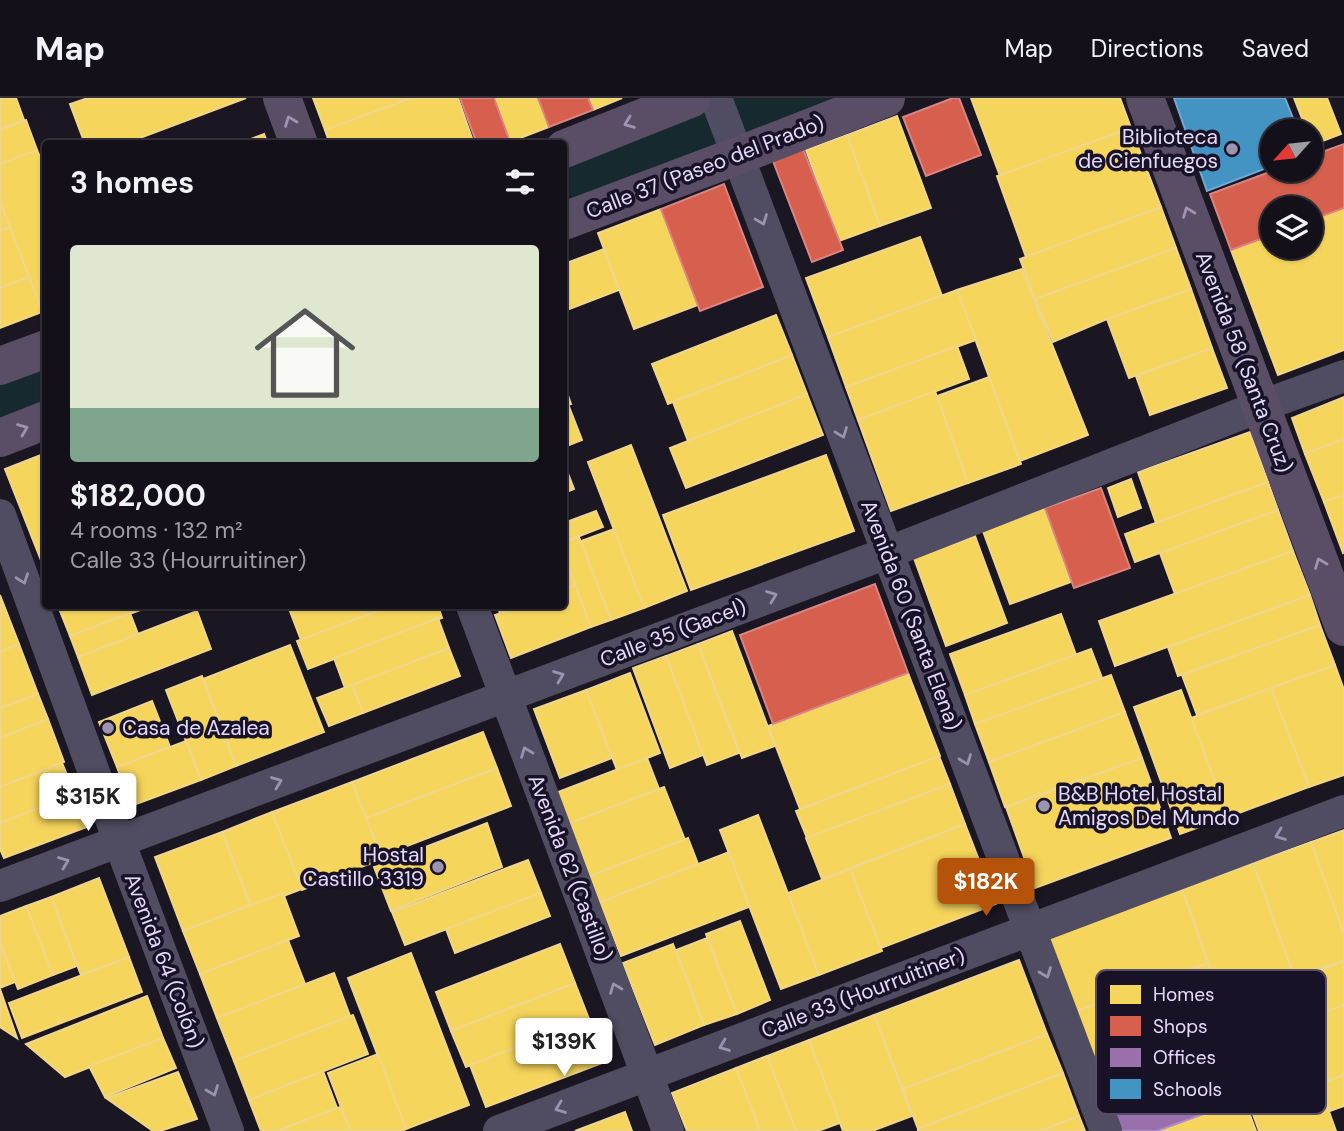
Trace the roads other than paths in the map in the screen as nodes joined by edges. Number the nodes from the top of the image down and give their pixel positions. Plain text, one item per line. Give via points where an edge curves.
1 (282, 98) edge
2 (692, 98) edge
3 (716, 98) edge
4 (886, 98) edge
5 (1145, 98) edge
6 (298, 140) edge
7 (567, 148) edge
8 (737, 156) junction
9 (567, 219) edge
10 (42, 350) edge
11 (0, 366) edge
12 (1344, 376) edge
13 (1261, 406) junction
14 (42, 422) edge
15 (0, 438) edge
16 (0, 515) edge
17 (887, 553) junction
18 (473, 609) edge
19 (1344, 627) edge
20 (506, 696) junction
21 (1344, 811) edge
22 (119, 841) junction
23 (0, 886) edge
24 (1030, 930) junction
25 (647, 1075) junction
26 (1096, 1105) edge
27 (1100, 1114) edge
28 (228, 1131) edge
29 (499, 1131) edge
30 (668, 1131) edge
31 (1106, 1131) edge

6 -> 1 main road
2 -> 7 main road
3 - 8 street, Avenida 60 (Santa Elena)
4 - 8 main road, Calle 37 (Paseo del Prado)
13 -> 5 main road, Avenida 58 (Santa Cruz)
8 - 9 main road, Calle 37 (Paseo del Prado)
8 -> 17 street, Avenida 60 (Santa Elena)
10 - 11 main road
12 - 13 street, Calle 35 (Gacel)
13 - 17 street, Calle 35 (Gacel)
19 -> 13 main road, Avenida 58 (Santa Cruz)
15 -> 14 main road
16 -> 22 street, Avenida 64 (Colón)
20 -> 17 street, Calle 35 (Gacel)
17 -> 24 street, Avenida 60 (Santa Elena)
18 - 20 street, Avenida 62 (Castillo)
22 -> 20 street, Calle 35 (Gacel)
25 -> 20 street, Avenida 62 (Castillo)
21 -> 24 street, Calle 33 (Hourruitiner)
23 -> 22 street, Calle 35 (Gacel)
22 -> 28 street, Avenida 64 (Colón)
24 -> 25 street, Calle 33 (Hourruitiner)
24 -> 26 street, Avenida 60 (Santa Elena)
25 -> 29 street, Calle 33 (Hourruitiner)
25 - 30 street, Avenida 62 (Castillo)
27 -> 31 street, Avenida 60 (Santa Elena)

